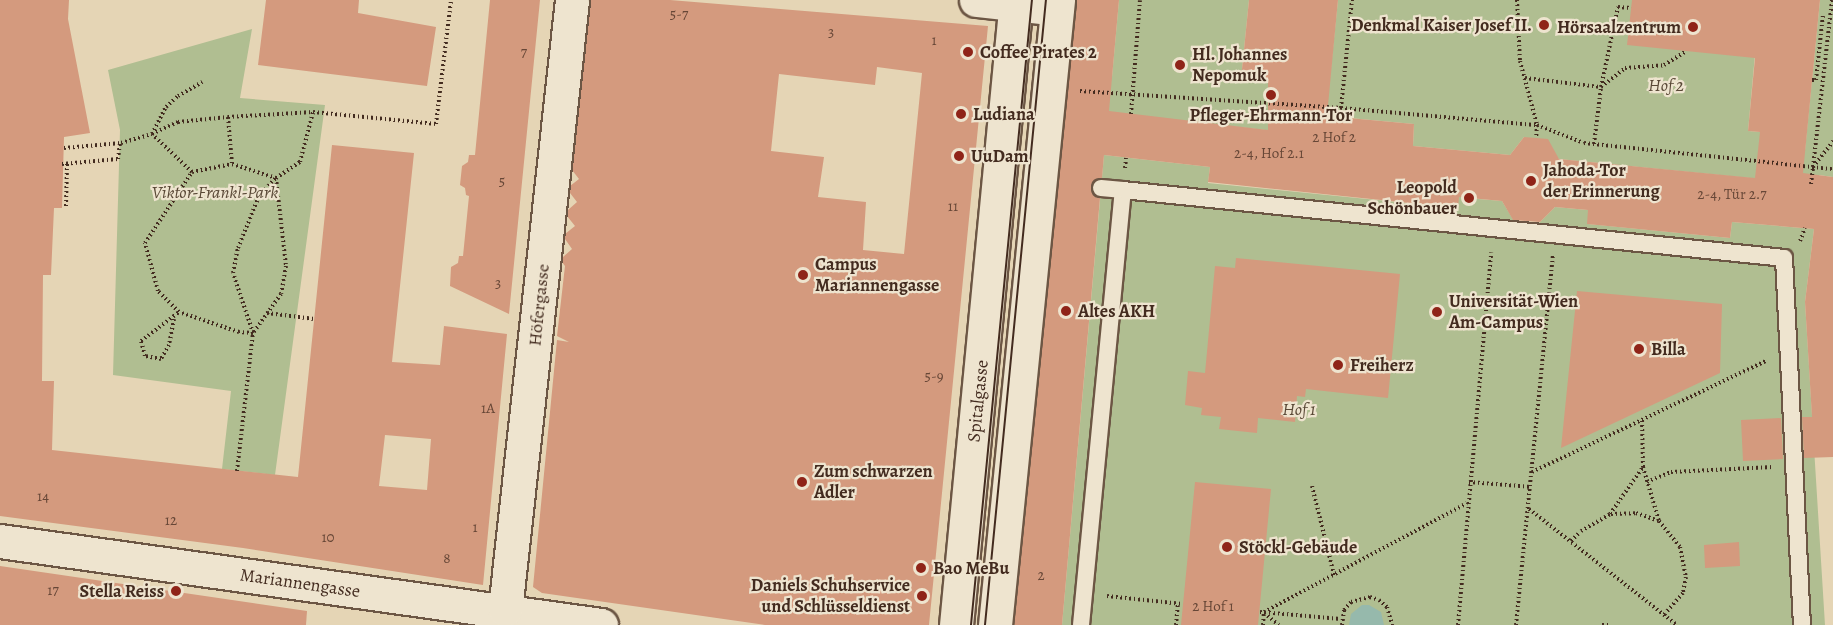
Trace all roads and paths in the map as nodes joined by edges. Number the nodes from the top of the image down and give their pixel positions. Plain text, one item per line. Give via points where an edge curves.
1 (451, 0) edge
2 (572, 0) edge
3 (976, 0) edge
4 (1140, 0) edge
5 (1352, 0) edge
6 (1517, 0) edge
7 (1832, 0) edge
8 (1016, 2) edge
9 (1057, 4) edge
10 (1631, 8) dead end
11 (1832, 15) edge
12 (1686, 51) dead end
13 (1526, 78) junction
14 (1812, 80) dead end
15 (202, 82) dead end
16 (1601, 87) junction
17 (1070, 91) dead end
18 (1132, 96) junction
19 (1341, 108) junction
20 (313, 112) junction
21 (1131, 114) dead end
22 (228, 117) junction
23 (1537, 125) junction
24 (152, 134) junction
25 (1536, 138) dead end
26 (1833, 141) edge
27 (120, 143) junction
28 (1594, 144) junction
29 (64, 148) dead end
30 (232, 164) junction
31 (1813, 167) junction
32 (1833, 170) edge
33 (192, 172) junction
34 (276, 178) junction
35 (1027, 179) junction
36 (1811, 184) dead end
37 (1101, 188) dead end
38 (1123, 190) junction
39 (66, 206) dead end
40 (1493, 230) junction
41 (1555, 237) junction
42 (179, 312) junction
43 (267, 313) junction
44 (174, 319) junction
45 (315, 319) dead end
46 (253, 333) junction
47 (1788, 350) junction
48 (1642, 420) junction
49 (1794, 466) junction
50 (1642, 467) junction
51 (237, 471) dead end
52 (1532, 472) junction
53 (1470, 482) junction
54 (1647, 482) junction
55 (1312, 486) dead end
56 (1531, 487) junction
57 (1467, 503) junction
58 (1528, 508) junction
59 (1610, 514) junction
60 (1659, 521) junction
61 (1571, 541) junction
62 (0, 542) edge
63 (1334, 575) junction
64 (1084, 593) junction
65 (505, 610) junction
66 (1262, 612) junction
67 (1664, 615) junction
68 (1341, 619) junction
69 (601, 625) edge
70 (956, 625) edge
71 (995, 625) edge
72 (1081, 625) edge
73 (1176, 625) edge
74 (1263, 625) edge
75 (1279, 625) edge
76 (1342, 625) edge
77 (1392, 625) edge
78 (1458, 625) edge
79 (1516, 625) edge
80 (1602, 625) edge
81 (1608, 625) edge
82 (1677, 625) edge
83 (1802, 625) edge

1 - 20 path via 436,124
2 - 65 street, Höfergasse
3 - 8 street
4 - 18 path
5 - 19 path
6 - 13 path via 1520,61
7 - 11 path
8 - 9 street
8 - 35 street, Spitalgasse
9 - 35 street, Spitalgasse
10 - 16 path via 1618,7
11 - 14 path via 1821,14 1816,81
11 - 31 path
12 - 16 path via 1664,65 1625,68
13 - 16 path
13 - 23 path
15 - 24 path via 166,107
16 - 28 path
17 - 18 path
18 - 19 path
18 - 21 path
19 - 23 path
20 - 22 path
20 - 34 path via 300,162
22 - 24 path via 178,122
22 - 30 path
23 - 25 path
23 - 28 path
24 - 27 path
24 - 33 path
26 - 31 path
27 - 29 path
27 - 39 path via 118,159 65,164
28 - 31 path
30 - 33 path
30 - 34 path
31 - 32 path
31 - 36 path
33 - 42 path via 145,243 158,291
34 - 43 path via 286,266 281,294
34 - 46 path via 259,196 238,248 233,273
35 - 70 street, Spitalgasse
35 - 71 street, Spitalgasse
37 - 38 lane
38 - 40 lane
38 - 64 lane
40 - 41 lane
40 - 53 path
41 - 47 lane via 1784,258
41 - 52 path
42 - 44 path
42 - 46 path
43 - 45 path
43 - 46 path
44 - 44 path via 141,341 145,356 161,359 169,345
46 - 51 path
47 - 48 path
47 - 49 lane
48 - 50 path
48 - 52 path
49 - 54 path via 1671,472
49 - 83 lane
50 - 54 path
50 - 59 path
52 - 56 path
53 - 56 path
53 - 57 path
54 - 60 path
55 - 63 path
56 - 58 path
57 - 63 path
57 - 78 path
58 - 61 path
58 - 79 path
59 - 60 path via 1636,513
59 - 61 path
60 - 67 path via 1680,548 1686,577 1683,593
61 - 67 path
62 - 65 street, Mariannengasse
63 - 66 path
64 - 72 lane
64 - 73 path via 1181,604
65 - 69 street, Mariannengasse
66 - 68 path
66 - 74 path
66 - 75 path
67 - 82 path
68 - 76 path
68 - 77 path via 1351,603 1370,597 1387,607
80 - 81 path

